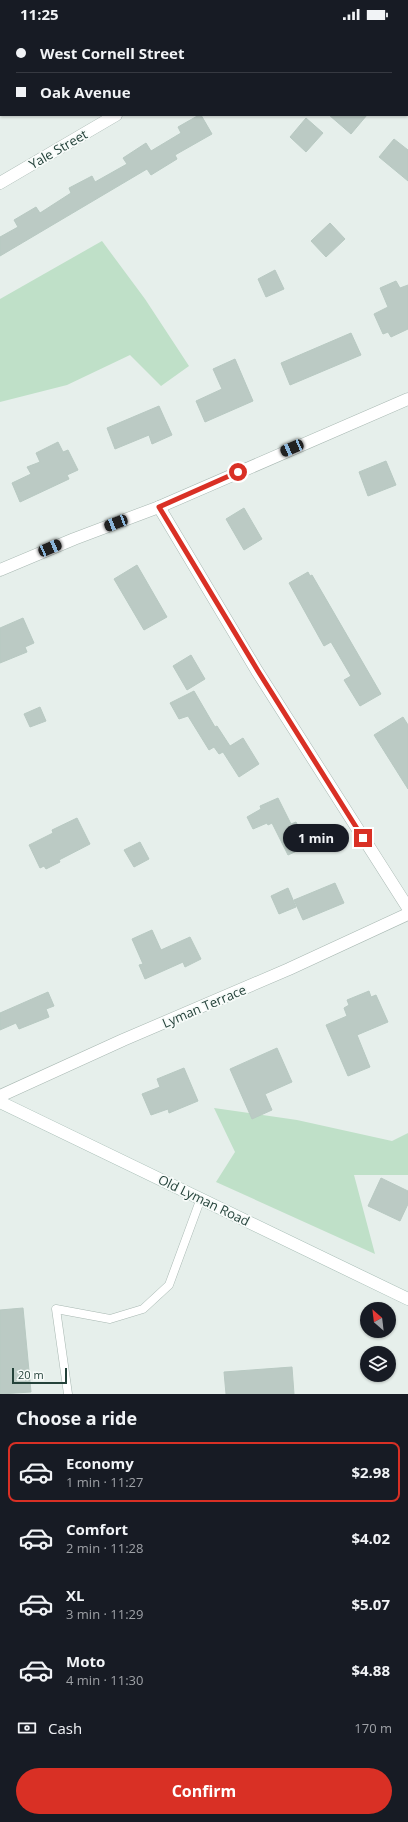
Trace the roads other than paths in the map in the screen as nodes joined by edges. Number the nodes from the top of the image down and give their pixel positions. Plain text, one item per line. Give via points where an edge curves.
1 (114, 116) edge
2 (0, 183) edge
3 (408, 399) edge
4 (159, 507) junction
5 (0, 570) edge
6 (408, 908) edge
7 (408, 914) edge
8 (0, 1096) edge
9 (0, 1102) edge
10 (201, 1198) junction
11 (408, 1299) edge
12 (68, 1394) edge

1 - 2 street, Yale Street
3 - 4 street
4 - 5 street
4 - 6 street via 258,671
7 - 8 street, Lyman Terrace
9 - 10 street, Old Lyman Road
10 - 11 street, Old Lyman Road
10 - 12 lane via 169,1284 143,1310 110,1319 56,1309

